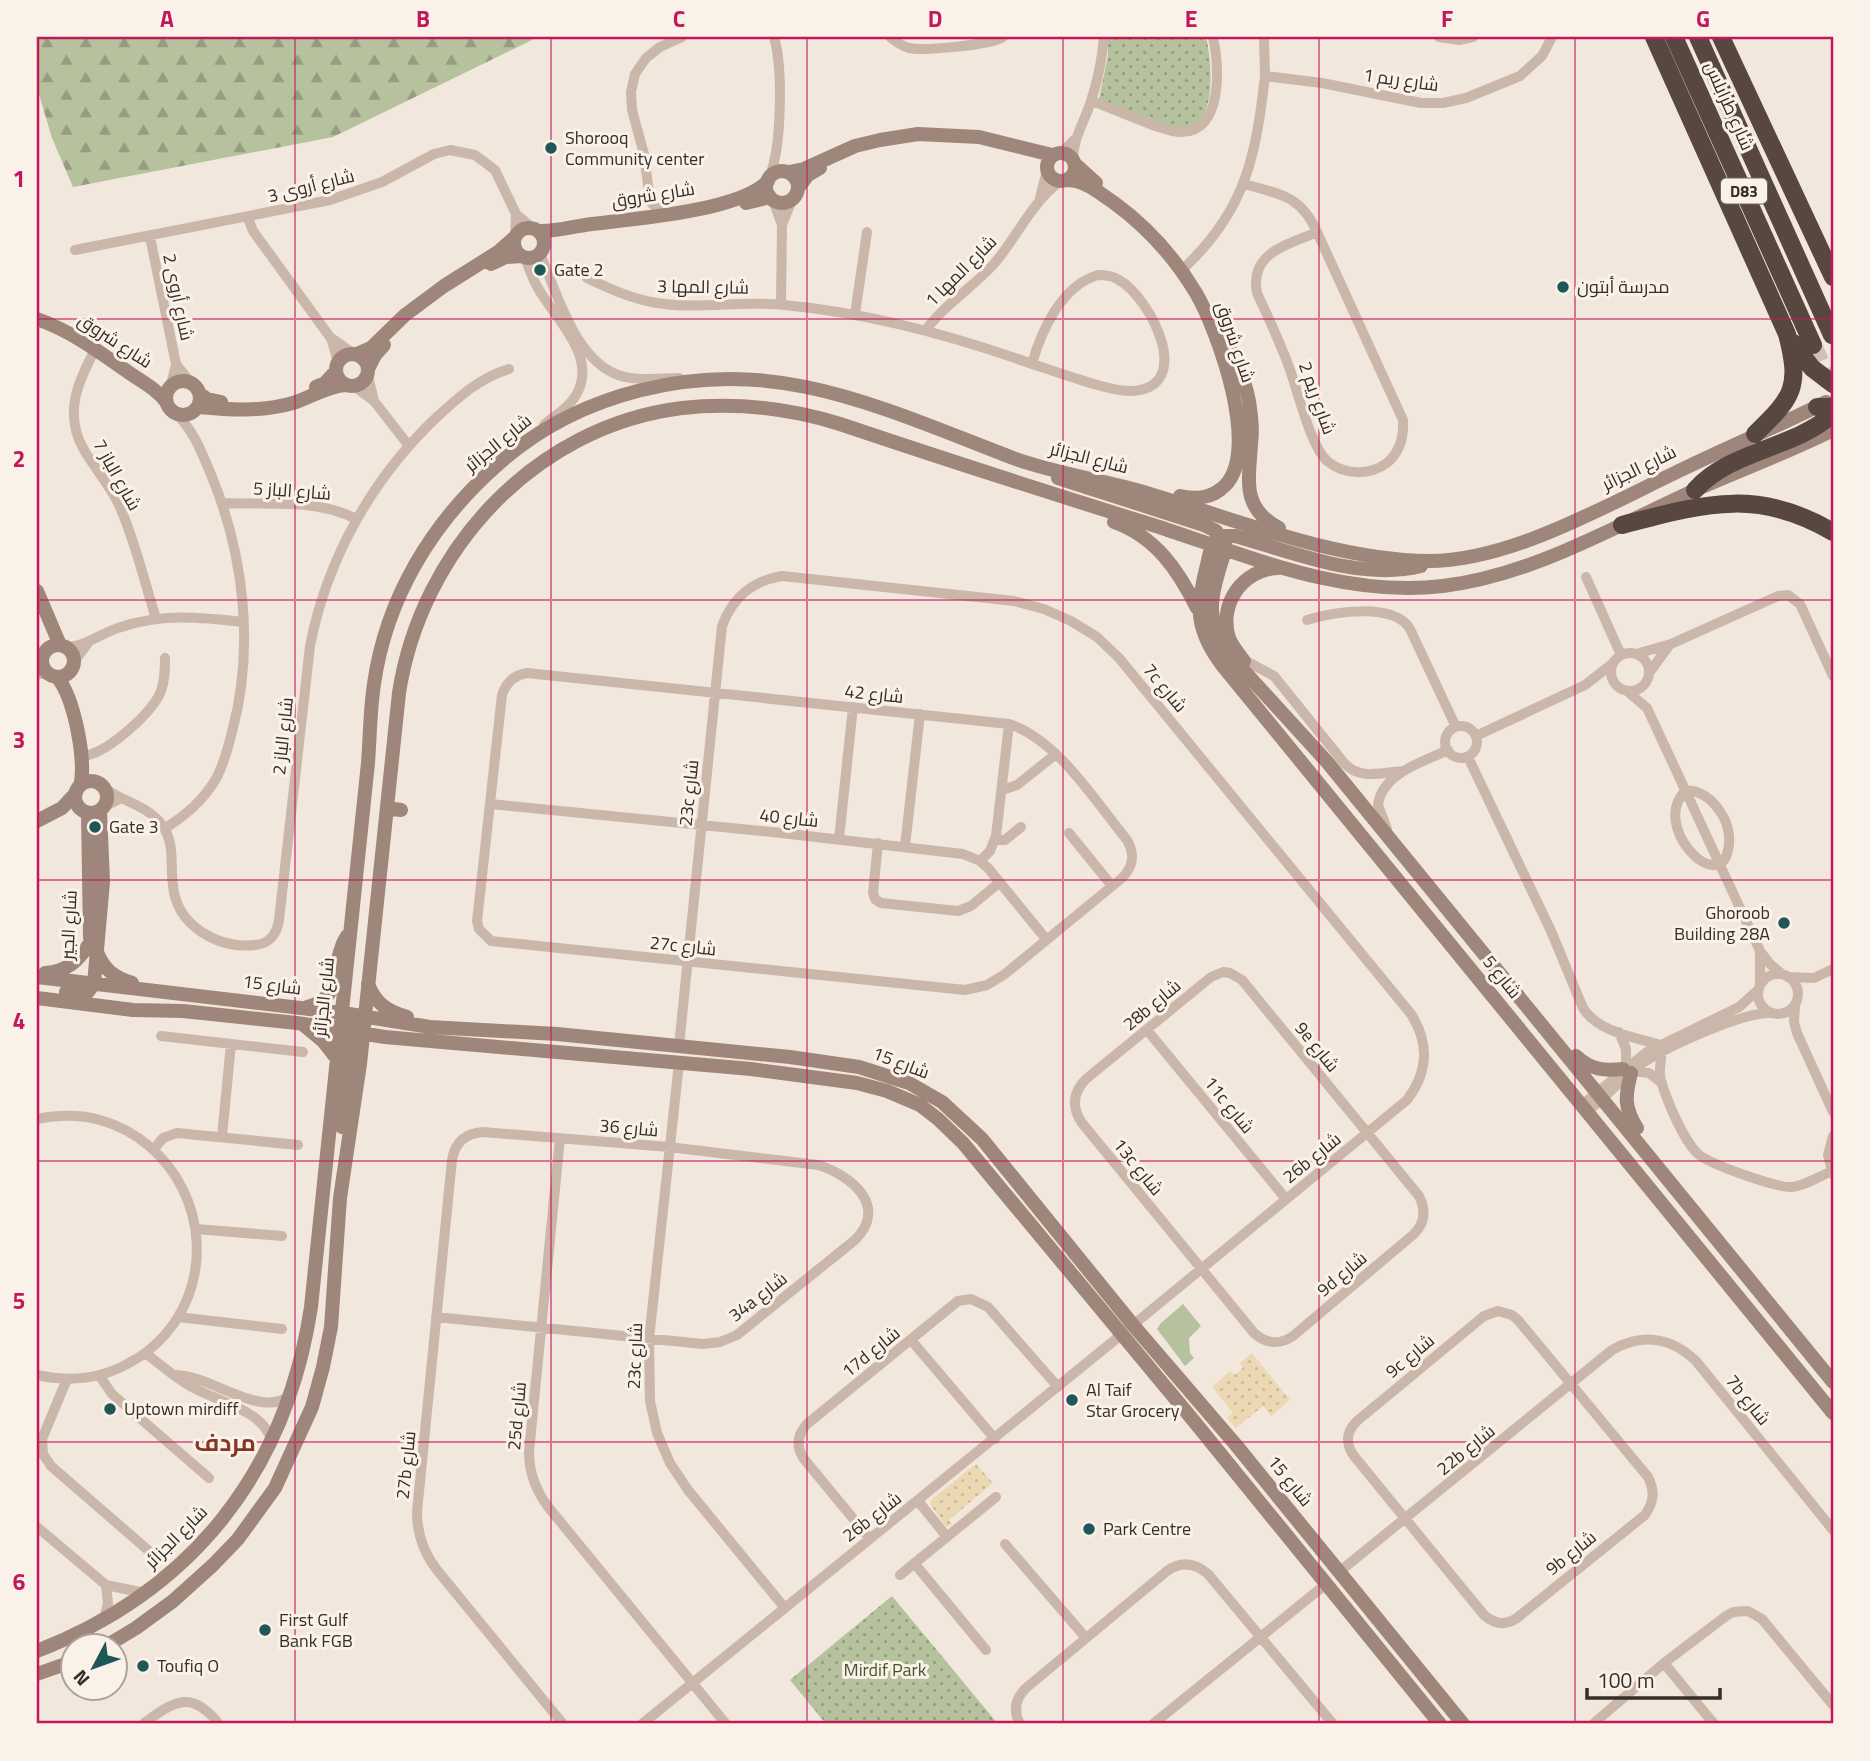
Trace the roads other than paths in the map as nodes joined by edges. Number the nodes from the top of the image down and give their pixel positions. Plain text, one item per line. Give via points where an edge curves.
1 (682, 37) edge
2 (774, 37) edge
3 (890, 37) edge
4 (1003, 37) edge
5 (1104, 37) edge
6 (1213, 37) edge
7 (1264, 37) edge
8 (1439, 37) edge
9 (1473, 37) edge
10 (1552, 37) edge
11 (1654, 37) edge
12 (1674, 37) edge
13 (1698, 37) edge
14 (1721, 37) edge
15 (1265, 76) junction
16 (1092, 101) junction
17 (775, 154) junction
18 (1059, 161) junction
19 (787, 172) junction
20 (768, 179) junction
21 (1063, 181) junction
22 (1244, 184) junction
23 (795, 194) junction
24 (772, 198) junction
25 (1040, 199) junction
26 (650, 201) junction
27 (516, 214) junction
28 (663, 215) junction
29 (248, 218) junction
30 (639, 218) junction
31 (782, 225) junction
32 (867, 232) dead end
33 (1317, 232) junction
34 (150, 237) junction
35 (515, 237) junction
36 (539, 239) junction
37 (75, 250) dead end
38 (523, 257) junction
39 (1186, 266) junction
40 (1833, 277) edge
41 (587, 278) dead end
42 (552, 282) junction
43 (538, 289) junction
44 (781, 304) junction
45 (37, 311) edge
46 (855, 314) junction
47 (37, 318) edge
48 (926, 330) junction
49 (1787, 334) junction
50 (1832, 335) tunnel mouth
51 (330, 337) junction
52 (1813, 345) tunnel mouth
53 (96, 348) junction
54 (355, 354) junction
55 (1229, 359) junction
56 (176, 364) junction
57 (1032, 364) junction
58 (337, 366) junction
59 (509, 369) dead end
60 (368, 371) junction
61 (697, 380) junction
62 (1833, 384) edge
63 (350, 386) junction
64 (196, 398) junction
65 (170, 399) junction
66 (374, 401) junction
67 (1829, 407) edge
68 (1833, 430) edge
69 (192, 432) junction
70 (1755, 434) junction
71 (534, 435) junction
72 (409, 446) junction
73 (1043, 467) junction
74 (1136, 490) junction
75 (1695, 490) junction
76 (1063, 497) junction
77 (223, 503) junction
78 (356, 519) junction
79 (1622, 525) junction
80 (1833, 532) edge
81 (1302, 540) junction
82 (1220, 543) junction
83 (1435, 561) junction
84 (1283, 568) junction
85 (782, 576) joint
86 (1586, 578) dead end
87 (37, 590) edge
88 (37, 609) edge
89 (1198, 610) junction
90 (156, 618) junction
91 (1307, 620) dead end
92 (243, 622) junction
93 (88, 642) junction
94 (1671, 644) junction
95 (64, 646) junction
96 (1636, 654) junction
97 (1621, 655) junction
98 (165, 658) dead end
99 (1244, 660) junction
100 (1612, 664) junction
101 (51, 667) edge
102 (527, 673) joint
103 (1833, 676) edge
104 (1648, 677) junction
105 (1614, 683) junction
106 (1586, 685) junction
107 (1627, 691) junction
108 (715, 692) junction
109 (853, 707) junction
110 (1647, 708) junction
111 (920, 714) junction
112 (1009, 724) junction
113 (1456, 727) junction
114 (1476, 736) junction
115 (1448, 750) junction
116 (1056, 754) junction
117 (88, 755) junction
118 (1468, 757) junction
119 (1328, 763) junction
120 (1404, 771) junction
121 (88, 787) junction
122 (1002, 790) junction
123 (1686, 790) junction
124 (121, 798) junction
125 (491, 804) junction
126 (62, 808) junction
127 (93, 810) junction
128 (37, 821) edge
129 (701, 824) junction
130 (1021, 827) dead end
131 (164, 829) junction
132 (1069, 833) dead end
133 (838, 839) junction
134 (995, 840) junction
135 (878, 843) junction
136 (1394, 843) junction
137 (905, 846) junction
138 (980, 861) junction
139 (1720, 865) junction
140 (1122, 878) joint
141 (1000, 882) junction
142 (1112, 886) junction
143 (350, 932) junction
144 (1046, 939) junction
145 (93, 947) junction
146 (1760, 951) junction
147 (688, 962) junction
148 (1833, 969) edge
149 (37, 976) edge
150 (1785, 976) junction
151 (1814, 978) junction
152 (1242, 981) joint
153 (368, 983) junction
154 (88, 987) junction
155 (1759, 987) junction
156 (37, 989) edge
157 (146, 989) junction
158 (37, 998) edge
159 (1797, 1002) junction
160 (98, 1005) junction
161 (343, 1013) junction
162 (1411, 1014) joint
163 (1773, 1014) junction
164 (300, 1015) junction
165 (364, 1017) junction
166 (430, 1027) junction
167 (1147, 1030) junction
168 (351, 1031) junction
169 (1619, 1032) junction
170 (1550, 1033) junction
171 (1797, 1033) junction
172 (161, 1036) dead end
173 (386, 1037) junction
174 (231, 1044) junction
175 (679, 1046) junction
176 (1661, 1049) junction
177 (303, 1052) dead end
178 (790, 1057) junction
179 (337, 1059) junction
180 (678, 1063) junction
181 (360, 1064) junction
182 (751, 1069) junction
183 (1628, 1070) junction
184 (1086, 1079) joint
185 (1662, 1083) junction
186 (1600, 1095) junction
187 (1585, 1108) junction
188 (1833, 1112) edge
189 (37, 1118) edge
190 (1367, 1133) junction
191 (222, 1136) junction
192 (1833, 1136) edge
193 (560, 1138) junction
194 (298, 1145) dead end
195 (669, 1147) junction
196 (153, 1149) junction
197 (1644, 1149) junction
198 (452, 1160) joint
199 (818, 1165) joint
200 (1833, 1173) edge
201 (340, 1198) junction
202 (1286, 1199) junction
203 (1015, 1206) junction
204 (196, 1229) junction
205 (1058, 1232) junction
206 (282, 1236) dead end
207 (1201, 1268) junction
208 (178, 1317) junction
209 (436, 1317) junction
210 (1133, 1325) junction
211 (541, 1328) junction
212 (282, 1329) dead end
213 (1121, 1335) junction
214 (649, 1339) junction
215 (911, 1340) junction
216 (1612, 1350) joint
217 (145, 1353) junction
218 (37, 1375) edge
219 (99, 1375) junction
220 (176, 1375) junction
221 (67, 1379) junction
222 (1833, 1382) edge
223 (1571, 1383) junction
224 (1058, 1387) junction
225 (291, 1395) junction
226 (1833, 1413) edge
227 (1204, 1433) junction
228 (995, 1439) junction
229 (271, 1444) junction
230 (1259, 1474) junction
231 (209, 1478) dead end
232 (996, 1497) dead end
233 (918, 1501) junction
234 (1405, 1519) junction
235 (37, 1527) edge
236 (1833, 1530) edge
237 (947, 1537) junction
238 (870, 1539) junction
239 (1005, 1544) dead end
240 (149, 1551) dead end
241 (914, 1563) junction
242 (1339, 1572) junction
243 (900, 1575) dead end
244 (1326, 1584) junction
245 (106, 1585) junction
246 (145, 1593) junction
247 (784, 1607) junction
248 (103, 1620) junction
249 (136, 1628) junction
250 (129, 1632) edge
251 (151, 1635) dead end
252 (1261, 1637) junction
253 (1086, 1638) junction
254 (986, 1650) dead end
255 (37, 1651) edge
256 (1664, 1663) junction
257 (60, 1666) edge
258 (37, 1674) edge
259 (692, 1683) junction
260 (1833, 1705) edge
261 (1595, 1721) edge
262 (144, 1724) edge
263 (219, 1724) edge
264 (564, 1724) edge
265 (642, 1724) edge
266 (726, 1724) edge
267 (1020, 1724) edge
268 (1153, 1724) edge
269 (1333, 1724) edge
270 (1440, 1724) edge
271 (1463, 1724) edge
272 (1714, 1724) edge

1 - 26 street via 646,58 632,82 631,101
2 - 17 street via 781,78
3 - 4 street via 919,49 991,43
5 - 16 street, شارع المها 1
6 - 16 street via 1215,99 1201,125 1172,131
7 - 15 street
8 - 9 street
10 - 15 street, شارع ريم 1 via 1536,64 1520,76 1443,103
11 - 49 highway
12 - 52 highway, شارع طرابلس / D83
13 - 50 highway, شارع طرابلس / D83
14 - 40 highway
15 - 22 street via 1256,141
16 - 18 street, شارع المها 1 via 1076,139
17 - 19 street
17 - 20 street
18 - 19 street, شارع شروق via 979,137 918,134 855,146
18 - 21 street, شارع شروق via 1052,178
18 - 21 street via 1072,176
18 - 23 street, شارع شروق via 991,146 921,141 845,157 813,172
18 - 25 street, شارع المها 1
18 - 39 street, شارع شروق via 1083,173 1144,219
19 - 20 street via 776,172
19 - 23 street via 796,178
20 - 24 street
20 - 28 street, شارع شروق via 747,196
21 - 25 street, شارع المها 1
21 - 55 street, شارع شروق via 1089,186 1147,232 1202,305
22 - 33 street, شارع ريم 2 via 1298,203
22 - 39 street via 1214,236
23 - 24 street via 782,203
23 - 31 street
24 - 31 street
24 - 36 street, شارع شروق via 673,220
25 - 48 street, شارع المها 1 via 992,265
26 - 28 street
26 - 30 street
27 - 29 street, شارع أروى 3 via 491,166 475,155 450,150 357,192
27 - 35 street, شارع أروى 3
27 - 36 street, شارع أروى 3
28 - 30 street, شارع شروق
29 - 34 street, شارع أروى 3
29 - 51 street
30 - 36 street, شارع شروق
31 - 44 street
32 - 46 street
33 - 33 street, شارع ريم 2 via 1267,255 1255,283 1319,450 1337,468 1362,473 1394,455 1404,432 1403,420
34 - 37 street, شارع أروى 3
34 - 56 street, شارع أروى 2
35 - 36 street via 525,228
35 - 38 street via 515,250
35 - 54 street via 436,291 371,348
36 - 38 street via 533,257
36 - 42 street, شارع أروى 3
38 - 43 street
38 - 60 street via 496,261 433,303 378,351
39 - 55 street, شارع شروق via 1205,296
41 - 44 street, شارع المها 3 via 659,303
42 - 43 street via 545,281
42 - 61 street, شارع أروى 3 via 583,348 605,370 634,379
43 - 71 street via 578,351 583,372 572,402
44 - 46 street, شارع المها 3
45 - 65 street, شارع شروق via 84,333
46 - 48 street, شارع المها 3
47 - 53 street, شارع شروق
48 - 57 street, شارع المها 3
49 - 62 highway via 1812,368
49 - 70 highway via 1794,366 1792,388 1783,406
51 - 54 street
51 - 58 street
53 - 65 street, شارع شروق
53 - 90 street, شارع الباز 7 via 77,384 75,429 119,506
54 - 58 street via 344,356
54 - 60 street via 365,359
55 - 74 street, شارع شروق via 1238,434 1236,468 1229,482 1200,498
55 - 81 street, شارع شروق via 1245,387 1251,414 1248,485 1252,501 1268,521
56 - 64 street, شارع أروى 2
56 - 65 street, شارع أروى 2
57 - 57 street, شارع المها 3 via 1135,391 1160,375 1166,352 1157,329 1130,289 1113,277 1098,275 1085,280 1062,302
58 - 63 street via 339,379
58 - 64 street via 320,385 271,401 225,403
59 - 72 street, شارع الباز 2 via 471,387
60 - 63 street via 363,383
60 - 66 street
61 - 71 street, شارع الجزائر via 612,398
61 - 73 street, شارع الجزائر via 764,381 818,389
63 - 64 street via 335,386 266,409 230,410
63 - 66 street
64 - 65 street via 177,383
64 - 65 street via 188,415
64 - 69 street
65 - 69 street
66 - 72 street
67 - 70 street, شارع الجزائر
67 - 75 highway via 1817,426 1720,469
68 - 75 street, شارع الجزائر
69 - 77 street
70 - 83 street, شارع الجزائر via 1556,528 1493,551
71 - 143 street, شارع الجزائر via 485,475 443,522 411,571 394,608 373,686
72 - 78 street, شارع الباز 2
73 - 74 street, شارع الجزائر
73 - 82 street via 1067,482 1204,525
74 - 81 street, شارع الجزائر
75 - 79 street, شارع الجزائر
76 - 82 street, شارع الجزائر
76 - 89 street via 1146,538 1178,573
76 - 153 street, شارع الجزائر via 840,424 736,405 648,415 586,437 548,458 474,525 442,571 418,622 402,675 394,809
77 - 78 street, شارع الباز 5 via 313,505
77 - 92 street via 235,550
78 - 131 street, شارع الباز 2 via 327,581 313,630 279,926 270,940 254,945 220,941 190,923 174,894 172,855
79 - 80 highway via 1697,507 1740,503 1787,510
79 - 84 street, شارع الجزائر via 1519,569 1440,587 1359,584
81 - 83 street, شارع الجزائر via 1373,556
82 - 83 street via 1235,536 1340,565 1380,569 1413,568
82 - 84 street, شارع الجزائر
82 - 89 street, شارع 5
82 - 119 street, شارع 5 via 1210,604 1217,638 1238,667
84 - 99 street via 1255,573 1233,594 1227,628
85 - 108 street, 23c شارع via 758,582 730,608 722,626
85 - 162 street, 7c شارع via 1014,601 1058,614 1097,637 1119,657
86 - 97 street
87 - 95 street
88 - 101 street
89 - 187 street, شارع 5 via 1207,642 1222,666
90 - 92 street via 193,616
90 - 93 street via 117,628
91 - 113 street via 1342,612 1401,618
92 - 131 street via 240,695 221,769 201,800
93 - 95 street
93 - 101 street
94 - 96 street
94 - 103 street via 1788,595 1800,604
94 - 104 street
95 - 101 street via 53,645
95 - 101 street via 73,653
96 - 97 street
96 - 104 street via 1646,661
97 - 100 street
98 - 117 street via 163,684 151,708 105,748
99 - 119 street
99 - 120 street via 1274,676 1354,771 1366,775
100 - 105 street
100 - 106 street
101 - 117 street
101 - 121 street via 65,690
102 - 108 street, شارع 42
102 - 125 street, 27c شارع via 513,677 502,695
104 - 107 street via 1639,689
104 - 110 street
105 - 106 street
105 - 107 street
106 - 114 street
107 - 110 street
108 - 109 street, شارع 42
108 - 129 street, 23c شارع
109 - 111 street, شارع 42
109 - 133 street
110 - 123 street
111 - 112 street, شارع 42
111 - 137 street
112 - 116 street, شارع 42 via 1030,732
112 - 122 street
113 - 114 street via 1468,728
113 - 115 street via 1448,734
114 - 118 street via 1476,748
115 - 118 street via 1457,757
115 - 120 street
116 - 122 street via 1017,785
116 - 140 street, شارع 42 via 1132,847 1132,864
117 - 121 street
118 - 169 street via 1583,1008 1594,1021
119 - 136 street, شارع 5
120 - 136 street via 1384,788 1378,804
121 - 124 street
121 - 126 street
121 - 127 street via 77,804
121 - 127 street via 107,796
122 - 134 street
123 - 139 street
123 - 139 street via 1710,800 1724,818 1729,847
123 - 139 street via 1675,812 1681,837 1700,861
124 - 127 street
124 - 131 street via 141,806
125 - 129 street, شارع 40
125 - 147 street, 27c شارع via 477,913 484,936 499,943
126 - 127 street
126 - 128 street
127 - 145 street, شارع الجير
129 - 133 street, شارع 40
129 - 147 street, 23c شارع
130 - 134 street via 1005,840
132 - 142 street
133 - 135 street, شارع 40
134 - 138 street
135 - 137 street, شارع 40
135 - 141 street via 873,893 881,903 958,911
136 - 170 street, شارع 5
137 - 138 street, شارع 40 via 963,854
138 - 141 street
139 - 146 street
140 - 142 street, 27c شارع
141 - 144 street
142 - 144 street, 27c شارع
143 - 161 street, شارع الجزائر
143 - 164 street via 338,951 331,992
144 - 147 street, 27c شارع via 996,980 965,990
145 - 149 street via 66,969
145 - 154 street, شارع الجير
145 - 157 street via 113,975
146 - 150 street
146 - 155 street
147 - 175 street, 23c شارع
148 - 151 street
149 - 154 street, شارع 15
150 - 151 street
150 - 155 street via 1770,976
150 - 159 street via 1796,984
151 - 159 street
152 - 167 street, 28b شارع via 1230,973 1217,974
152 - 190 street, 9e شارع
153 - 165 street, شارع الجزائر
153 - 166 street via 386,1009
154 - 156 street
154 - 157 street, شارع 15
154 - 160 street
155 - 163 street via 1759,1001
155 - 176 street via 1739,1007
157 - 164 street, شارع 15
158 - 160 street, شارع 15
159 - 163 street via 1788,1012
159 - 171 street
160 - 164 street, شارع 15
161 - 164 street, شارع 15
161 - 165 street, شارع 15
161 - 168 street, شارع الجزائر
162 - 190 street, 26b شارع via 1423,1038 1421,1077 1406,1100
163 - 171 street
163 - 176 street via 1738,1018
164 - 168 street, شارع 15
164 - 179 street
165 - 166 street, شارع 15
165 - 168 street, شارع الجزائر
166 - 175 street, شارع 15
167 - 184 street, 28b شارع
167 - 202 street, 11c شارع
168 - 173 street, شارع 15
168 - 179 street, شارع الجزائر
168 - 181 street, شارع الجزائر
168 - 201 street via 337,1173
169 - 176 street
169 - 183 street
170 - 183 street via 1593,1068
170 - 186 street, شارع 5
171 - 188 street
172 - 174 street
173 - 180 street, شارع 15
173 - 181 street
174 - 177 street
174 - 191 street
175 - 178 street, شارع 15
176 - 183 street
176 - 185 street
178 - 182 street via 793,1062 788,1067
178 - 205 street, شارع 15 via 882,1074 942,1102 982,1139
179 - 225 street, شارع الجزائر via 311,1307
180 - 182 street, شارع 15
180 - 195 street, 23c شارع
181 - 201 street, شارع الجزائر
182 - 203 street, شارع 15 via 865,1085 911,1101 956,1135
183 - 185 street via 1649,1073
183 - 186 street
183 - 197 street via 1626,1105
184 - 207 street, 13c شارع via 1074,1100 1077,1116
185 - 200 street via 1688,1142 1710,1162 1785,1186
186 - 187 street
186 - 197 street, شارع 5
187 - 226 street, شارع 5
189 - 196 street via 99,1120
190 - 202 street, 26b شارع
190 - 207 street, 9d شارع via 1419,1196 1422,1224 1293,1336 1280,1342 1259,1338
191 - 194 street
191 - 196 street via 177,1133 163,1138
192 - 200 street via 1828,1156
193 - 195 street, شارع 36
193 - 198 street, شارع 36 via 475,1132 457,1145
193 - 211 street, 25d شارع
195 - 199 street, شارع 36
195 - 214 street, 23c شارع
196 - 204 street via 186,1194
197 - 222 street, شارع 5
198 - 209 street, 27b شارع
199 - 214 street, 34a شارع via 840,1174 866,1199 869,1217 862,1234 729,1339 703,1344
201 - 249 street, شارع الجزائر via 325,1357 312,1407 286,1467 258,1514 226,1552
202 - 207 street, 26b شارع
203 - 205 street via 1025,1199
203 - 213 street, شارع 15
204 - 206 street
204 - 208 street via 195,1275
205 - 210 street, شارع 15
207 - 210 street, 26b شارع
208 - 212 street
208 - 217 street
209 - 211 street, 34a شارع
209 - 264 street, 27b شارع via 417,1512 419,1537 437,1570
210 - 230 street, شارع 15
211 - 214 street, 34a شارع
211 - 259 street, 25d شارع via 529,1452 538,1492
213 - 224 street, 26b شارع
213 - 227 street, شارع 15
214 - 247 street, 23c شارع via 650,1401 670,1463
215 - 224 street, 17d شارع via 958,1301 978,1300
215 - 228 street
215 - 238 street, 17d شارع via 807,1424 798,1441 800,1454
216 - 223 street, 22b شارع
216 - 236 street, 7b شارع via 1633,1341 1656,1339 1688,1353
217 - 219 street
217 - 220 street
218 - 221 street
219 - 221 street
219 - 231 street via 112,1394
220 - 225 street via 202,1379 263,1404 278,1403
220 - 229 street via 192,1388 262,1422
221 - 240 street via 42,1440 43,1454
223 - 234 street, 22b شارع
223 - 234 street, 9c شارع via 1513,1315 1498,1311 1484,1316 1420,1367 1348,1434 1349,1449
223 - 234 street, 9b شارع via 1652,1485 1653,1500 1645,1515 1504,1624 1484,1615
224 - 228 street, 26b شارع
225 - 229 street, شارع الجزائر
227 - 230 street via 1217,1438 1251,1478
227 - 244 street, شارع 15
228 - 233 street, 26b شارع
229 - 246 street, شارع الجزائر via 229,1510
230 - 242 street, شارع 15
232 - 237 street
233 - 237 street
233 - 238 street, 26b شارع
234 - 242 street, 22b شارع
235 - 245 street
237 - 241 street
238 - 247 street, 26b شارع
239 - 253 street
241 - 243 street
241 - 254 street
242 - 271 street, شارع 15
244 - 252 street
244 - 270 street, شارع 15
245 - 246 street
245 - 248 street
246 - 248 street, شارع الجزائر
247 - 259 street, 26b شارع
248 - 255 street, شارع الجزائر
249 - 250 street, شارع الجزائر
249 - 251 street
252 - 253 street via 1208,1574 1180,1564
252 - 268 street
252 - 269 street
253 - 267 street via 1021,1693 1016,1707
256 - 260 street via 1733,1612 1748,1611 1762,1619
256 - 261 street
256 - 272 street
257 - 258 street
259 - 265 street, 26b شارع
259 - 266 street, 25d شارع
262 - 263 street via 171,1704 186,1701 206,1709

